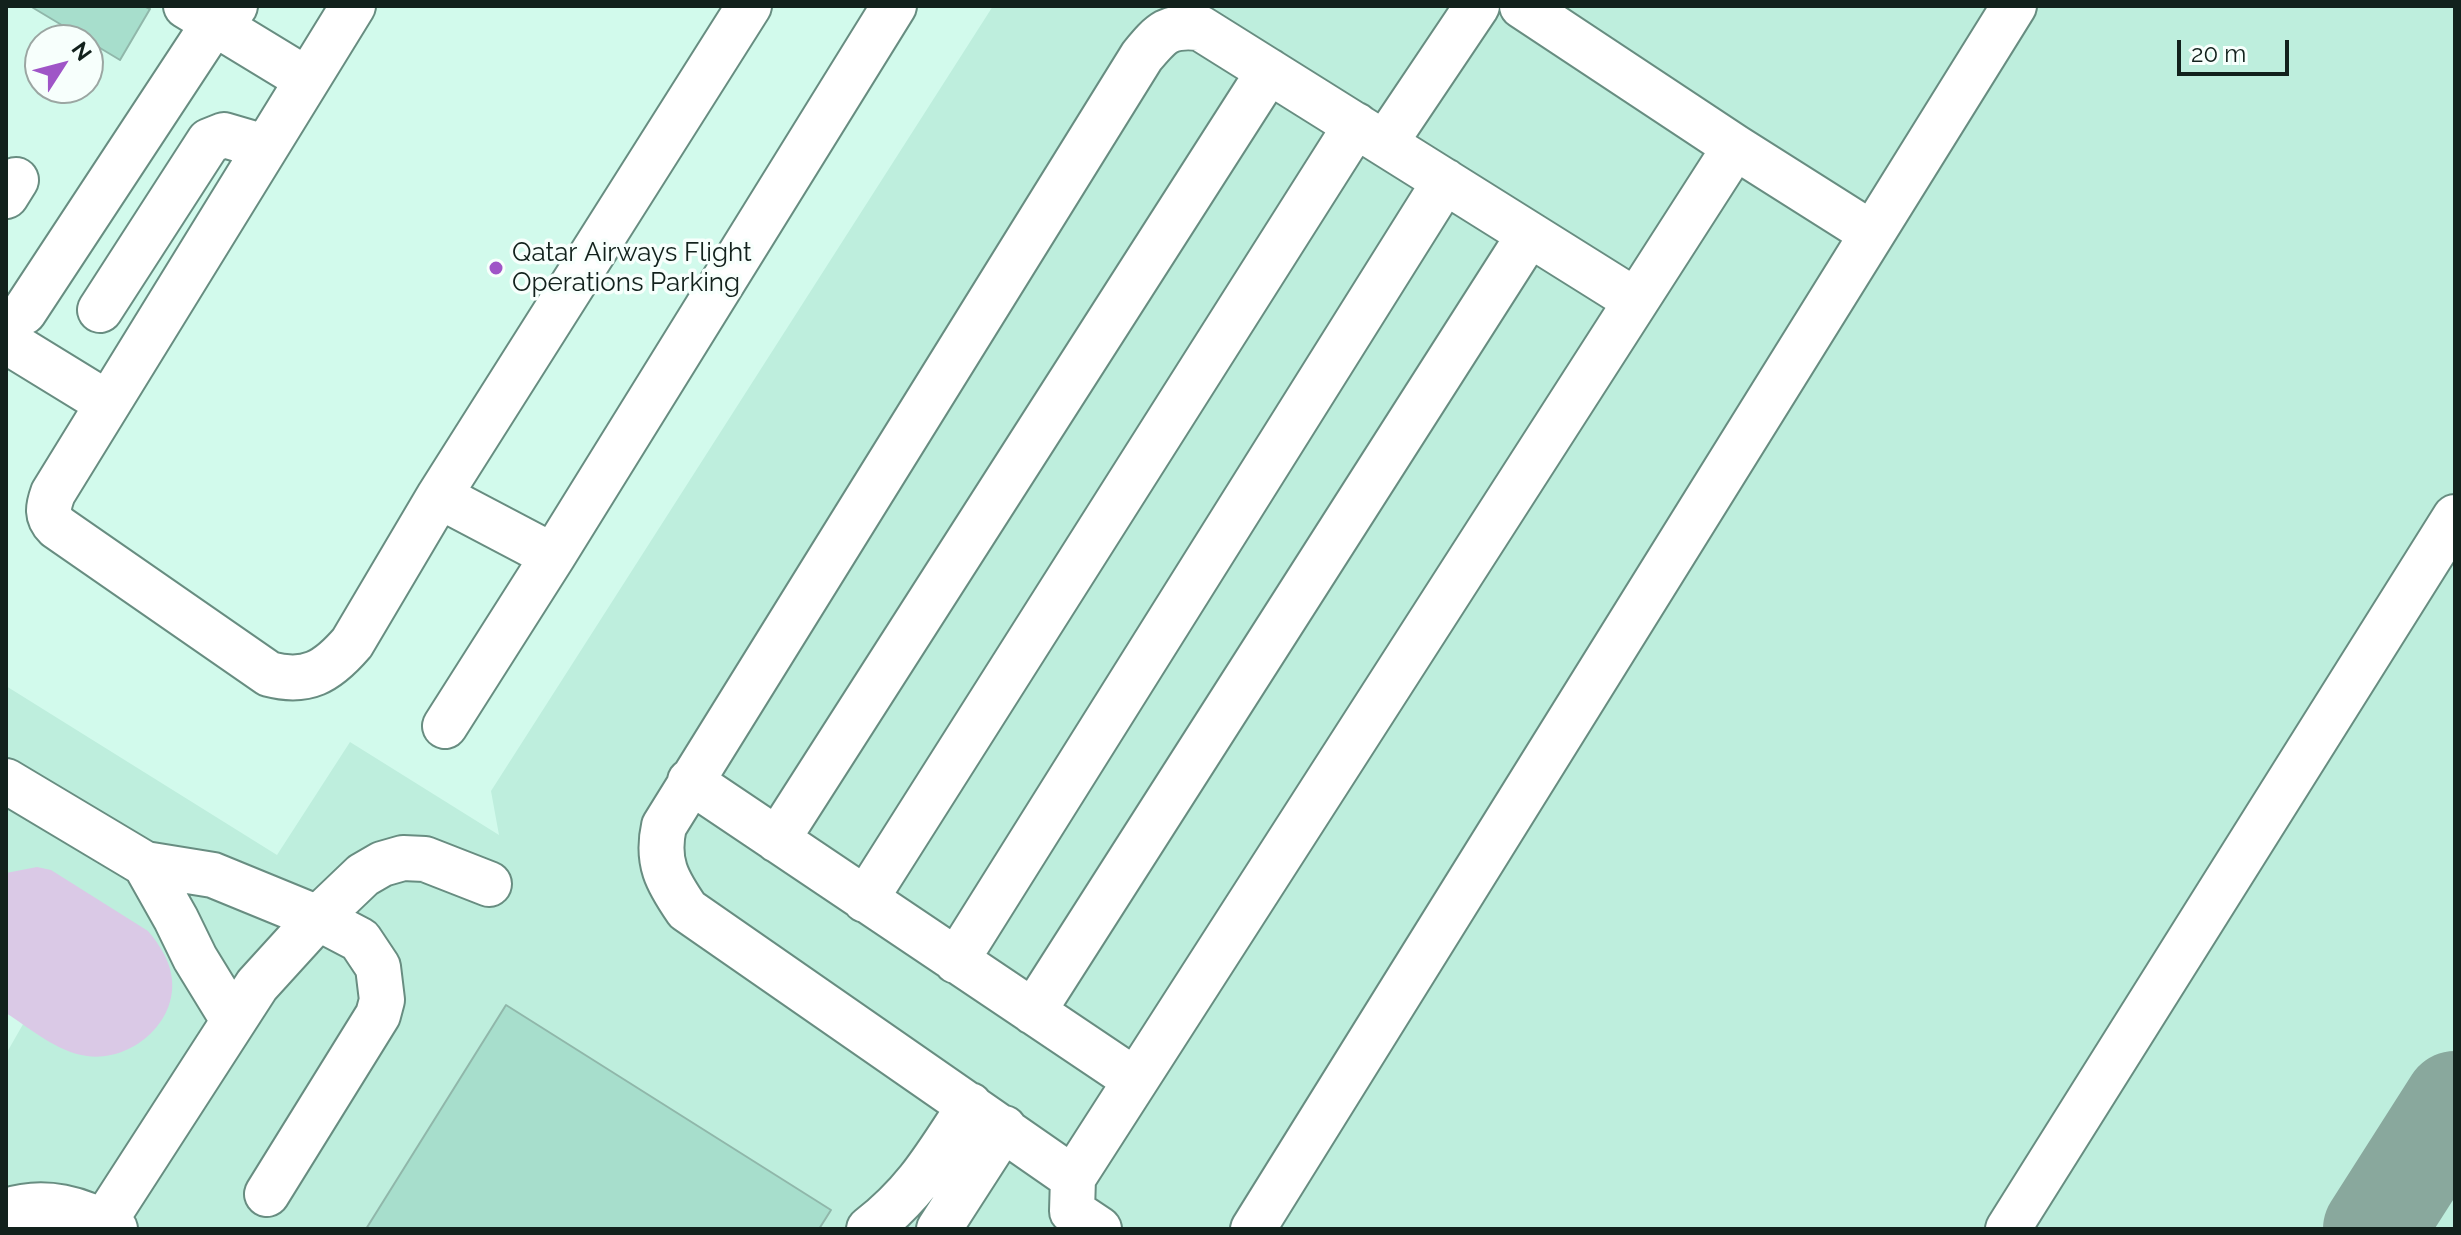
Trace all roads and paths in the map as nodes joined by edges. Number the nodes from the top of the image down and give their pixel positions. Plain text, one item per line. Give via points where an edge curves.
1 (353, 6) edge
2 (749, 6) edge
3 (894, 6) edge
4 (1477, 6) edge
5 (1522, 6) edge
6 (2014, 6) edge
7 (212, 12) edge
8 (1269, 71) junction
9 (306, 79) junction
10 (1370, 134) junction
11 (265, 147) junction
12 (1735, 147) junction
13 (1445, 181) junction
14 (1871, 233) junction
15 (1529, 235) junction
16 (1636, 301) junction
17 (100, 310) dead end
18 (15, 327) edge
19 (107, 403) junction
20 (439, 496) junction
21 (2455, 517) edge
22 (553, 556) junction
23 (445, 726) dead end
24 (6, 781) edge
25 (690, 781) junction
26 (777, 840) junction
27 (145, 864) junction
28 (489, 884) dead end
29 (865, 900) junction
30 (318, 918) junction
31 (956, 961) junction
32 (1033, 1012) junction
33 (233, 1020) junction
34 (1135, 1080) junction
35 (987, 1116) junction
36 (267, 1194) dead end
37 (6, 1211) edge
38 (1076, 1212) edge
39 (109, 1226) edge
40 (869, 1229) edge
41 (939, 1229) edge
42 (1253, 1229) edge
43 (2008, 1229) edge

1 - 9 lane
2 - 20 lane
3 - 22 lane
4 - 10 lane
5 - 12 lane
6 - 14 lane
7 - 9 lane
7 - 18 lane
8 - 10 lane
8 - 25 lane via 1200,28 1180,26 1160,34 1142,56
8 - 26 lane
9 - 11 lane
10 - 13 lane
10 - 29 lane
11 - 17 lane via 224,135 209,141
11 - 19 lane
12 - 14 lane
12 - 16 lane
13 - 15 lane
13 - 31 lane
14 - 42 lane
15 - 16 lane
15 - 32 lane
16 - 34 lane
18 - 19 lane
19 - 20 lane via 53,493 49,519 269,674 290,679 316,674 338,660
20 - 22 lane
21 - 43 lane
22 - 23 lane
24 - 27 lane
25 - 26 lane
25 - 35 lane via 664,826 660,845 662,866 687,910
26 - 29 lane
27 - 30 lane via 213,875
27 - 33 lane
28 - 30 lane via 425,859 403,858 363,875
29 - 31 lane
30 - 33 lane
30 - 36 lane via 360,940 378,967 382,1000 378,1015
31 - 32 lane
32 - 34 lane
33 - 39 lane
34 - 38 lane
35 - 38 lane
35 - 40 lane
35 - 41 lane
37 - 39 lane via 50,1204

